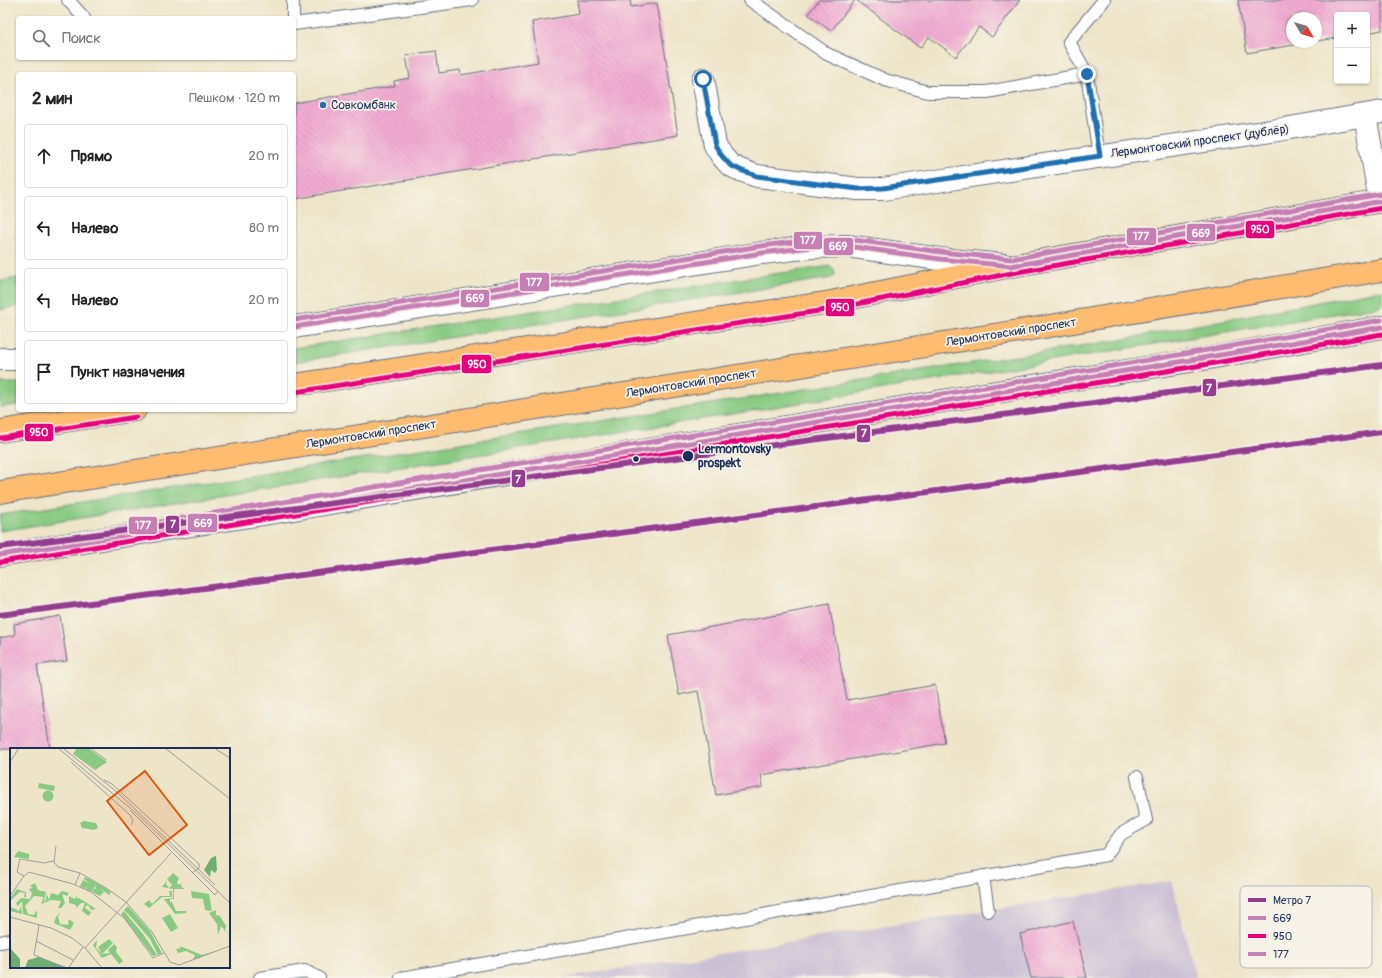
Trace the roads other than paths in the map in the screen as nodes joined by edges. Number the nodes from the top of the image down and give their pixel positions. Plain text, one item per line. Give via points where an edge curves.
1 (68, 0) edge
2 (293, 0) edge
3 (472, 0) edge
4 (750, 0) edge
5 (1104, 0) edge
6 (82, 16) edge
7 (293, 16) edge
8 (296, 24) edge
9 (1087, 74) junction
10 (703, 79) dead end
11 (1373, 114) edge
12 (1100, 156) junction
13 (1381, 201) edge
14 (1011, 266) junction
15 (1382, 270) edge
16 (296, 327) edge
17 (1382, 327) edge
18 (0, 359) edge
19 (16, 359) edge
20 (296, 385) edge
21 (122, 412) edge
22 (0, 431) edge
23 (0, 492) edge
24 (0, 555) edge
25 (1137, 777) dead end
26 (983, 876) junction
27 (988, 911) dead end
28 (10, 940) edge
29 (0, 942) edge
30 (260, 978) edge
31 (318, 978) edge
32 (401, 978) edge

1 - 6 lane
2 - 7 lane
3 - 8 lane
4 - 9 lane via 827,54 885,80 928,92 988,92
5 - 9 lane via 1069,42
9 - 12 lane
10 - 12 street, Лермонтовский проспект (дублёр) via 715,145 730,165 757,176 858,189 883,188
11 - 12 street, Лермонтовский проспект (дублёр)
11 - 13 street
13 - 14 main road
14 - 16 street via 847,246 811,247
14 - 20 main road via 830,302
15 - 23 main road, Лермонтовский проспект via 453,422
17 - 24 street via 1203,359 288,510
18 - 19 street
21 - 22 main road
25 - 26 lane via 1146,820 1121,834 1106,855
26 - 27 lane
26 - 32 lane
28 - 29 lane
30 - 31 lane via 305,971

